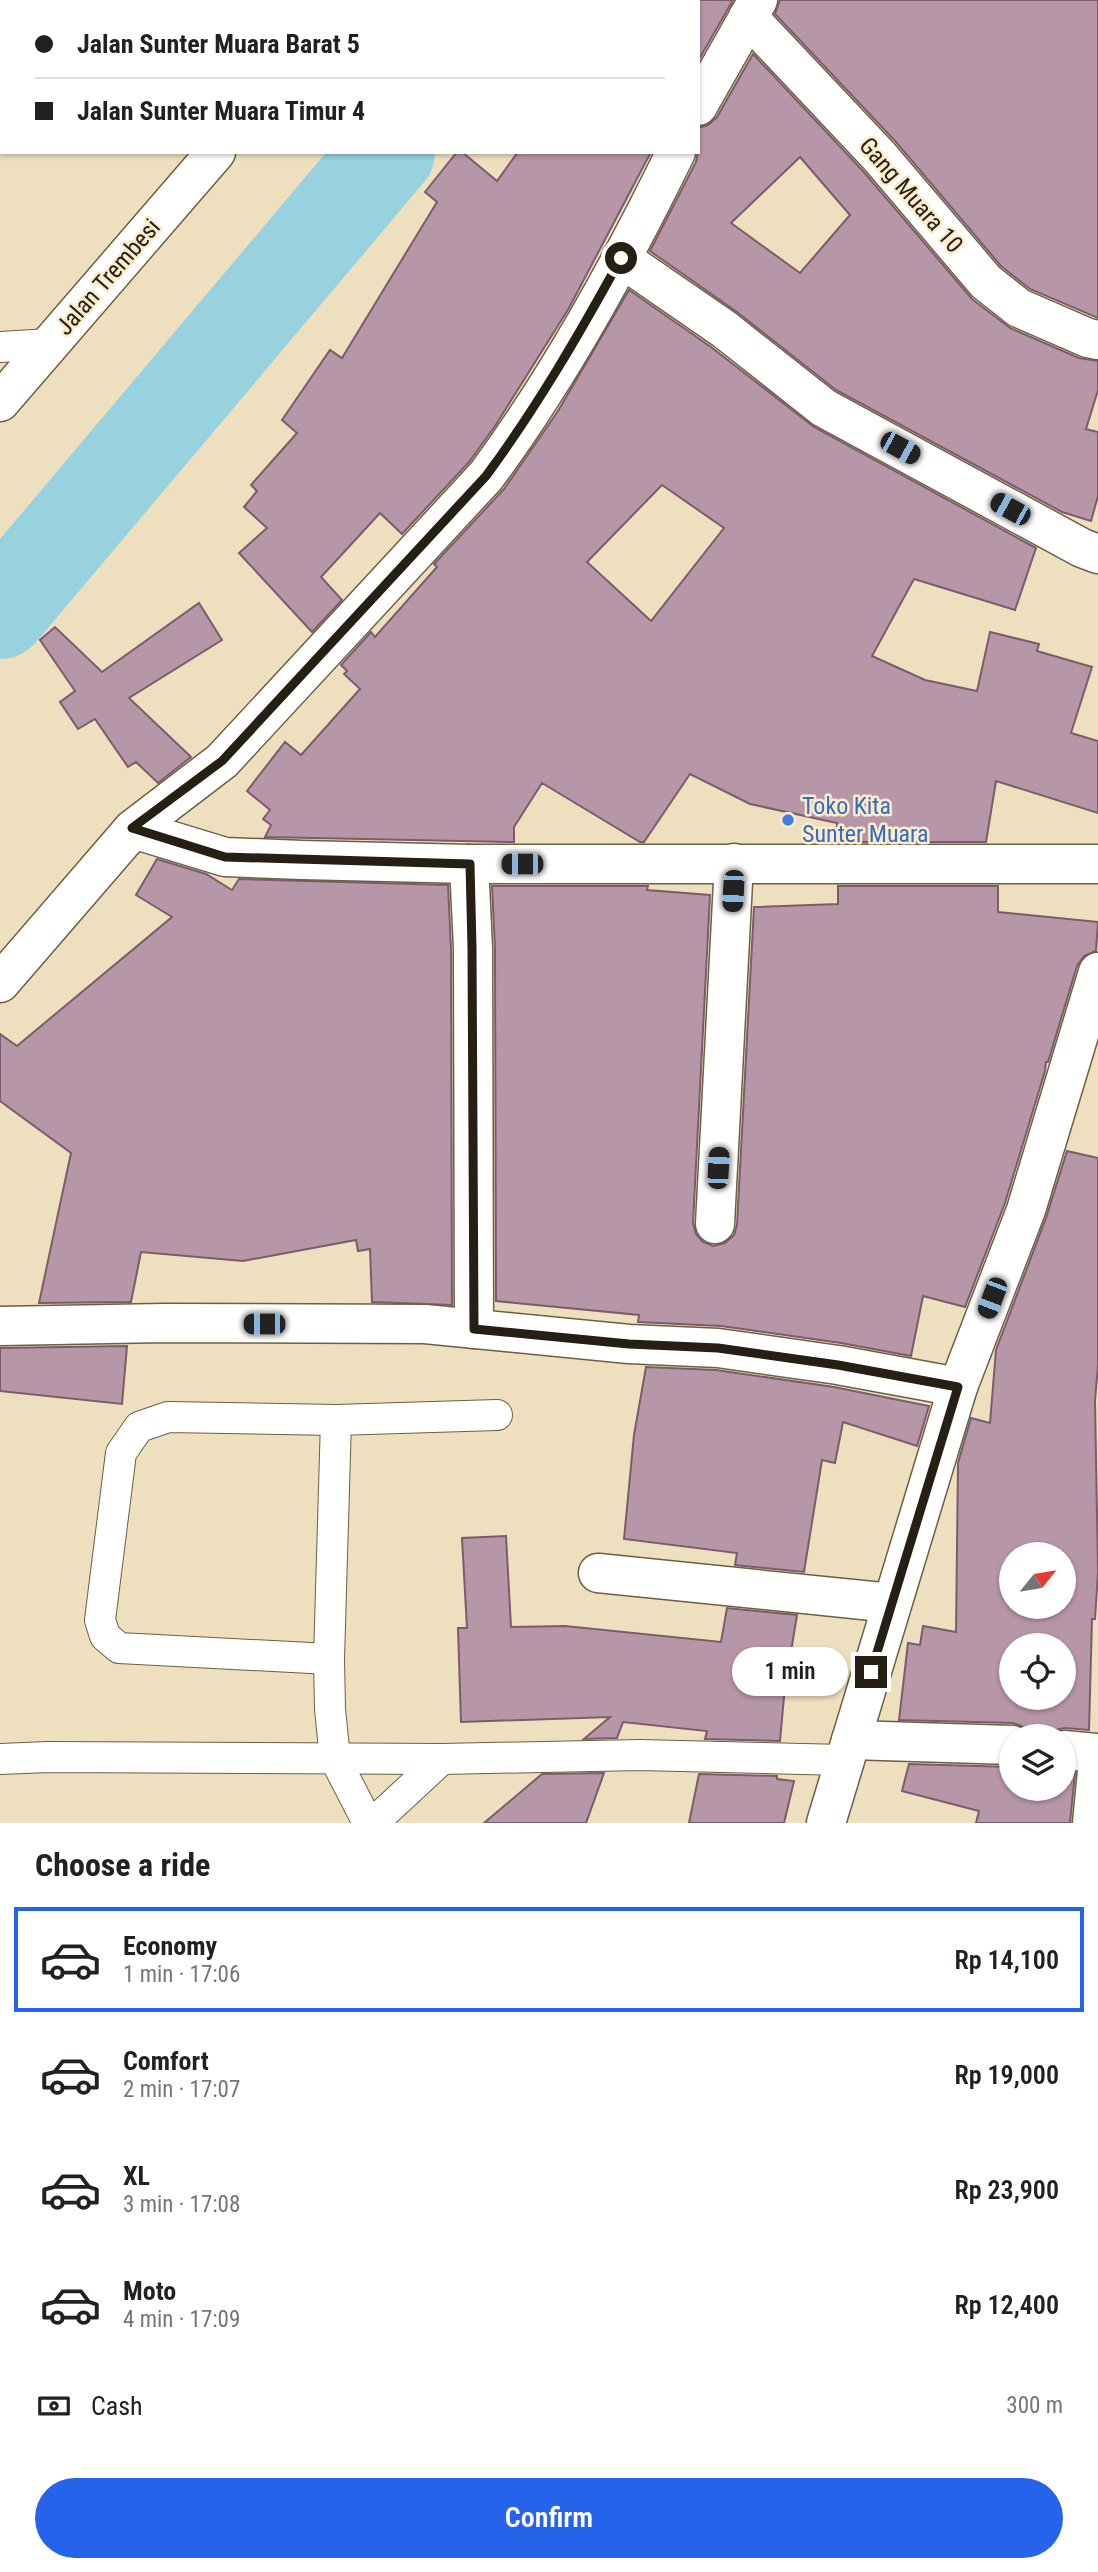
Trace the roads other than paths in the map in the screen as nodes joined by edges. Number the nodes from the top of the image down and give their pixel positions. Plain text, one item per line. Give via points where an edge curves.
1 (753, 8) edge
2 (700, 102) edge
3 (214, 154) edge
4 (675, 154) edge
5 (621, 258) junction
6 (1098, 340) edge
7 (50, 344) junction
8 (0, 347) edge
9 (0, 402) edge
10 (1098, 554) edge
11 (132, 828) junction
12 (734, 863) junction
13 (470, 864) junction
14 (1098, 864) edge
15 (1098, 972) edge
16 (0, 983) edge
17 (1086, 1052) edge
18 (715, 1224) dead end
19 (0, 1326) edge
20 (474, 1329) junction
21 (958, 1387) junction
22 (497, 1415) dead end
23 (336, 1420) junction
24 (597, 1573) dead end
25 (892, 1603) junction
26 (328, 1658) junction
27 (999, 1745) edge
28 (847, 1751) junction
29 (1076, 1751) edge
30 (1098, 1753) edge
31 (0, 1759) edge
32 (335, 1759) junction
33 (442, 1759) junction
34 (1098, 1761) edge
35 (371, 1823) edge
36 (826, 1823) edge
37 (1092, 1823) edge

1 - 2 street
1 - 6 street, Gang Muara 10 via 986,282 1020,308
3 - 7 street, Jalan Trembesi
4 - 5 street
5 - 10 street via 724,329 824,408
5 - 11 street via 523,425 486,476 222,761
7 - 8 lane
7 - 9 street, Jalan Trembesi
11 - 13 street via 225,857
11 - 16 street
12 - 13 street
12 - 14 street
12 - 18 street
13 - 20 street
15 - 17 street
17 - 21 street
19 - 20 street via 164,1323
20 - 21 street via 718,1348
21 - 25 street
22 - 23 lane
23 - 26 lane
23 - 26 lane via 168,1417 139,1427 121,1453 100,1620 105,1636 119,1648
24 - 25 street
25 - 28 street
26 - 32 lane
27 - 28 street
28 - 33 lane
28 - 36 street
29 - 30 street
31 - 32 lane
32 - 33 lane
32 - 35 lane
33 - 35 lane
34 - 37 street

